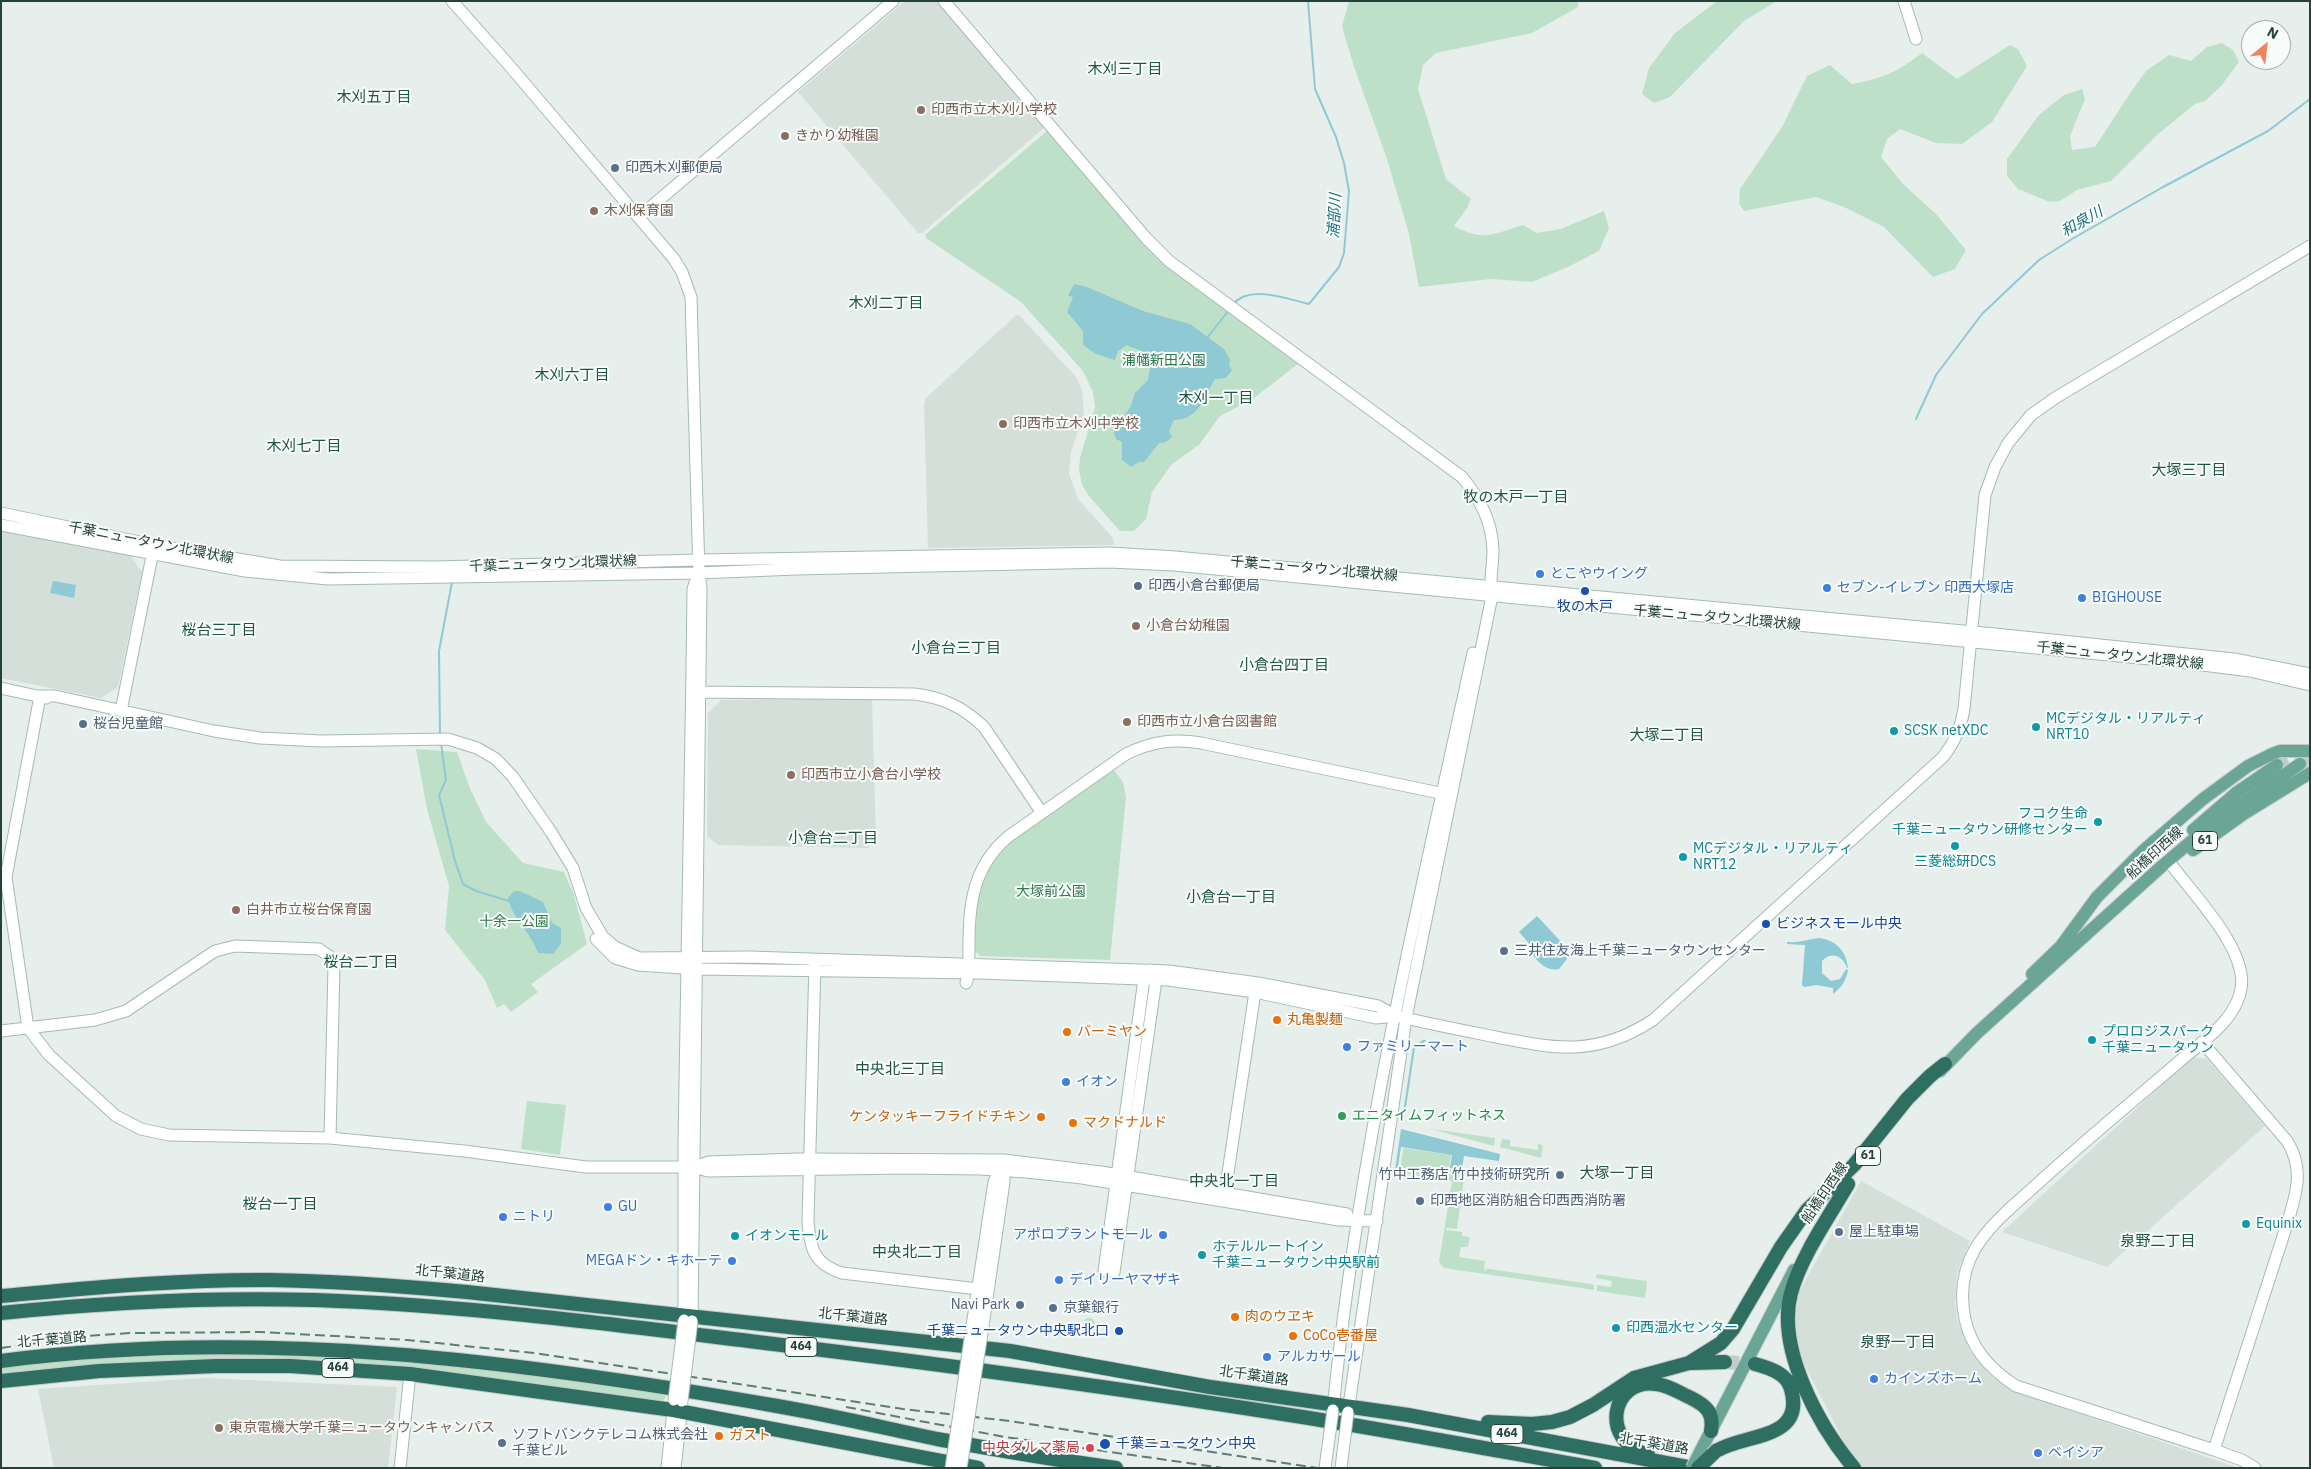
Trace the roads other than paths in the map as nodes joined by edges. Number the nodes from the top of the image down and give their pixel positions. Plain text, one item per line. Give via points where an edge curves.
1 (452, 1) edge
2 (893, 1) edge
3 (944, 1) edge
4 (1904, 1) edge
5 (1916, 39) dead end
6 (639, 217) junction
7 (2310, 246) edge
8 (1, 513) edge
9 (1, 525) edge
10 (153, 549) junction
11 (1110, 558) junction
12 (698, 560) junction
13 (699, 573) junction
14 (1489, 593) junction
15 (1971, 636) junction
16 (2310, 674) edge
17 (2310, 685) edge
18 (1, 688) edge
19 (696, 692) junction
20 (40, 696) junction
21 (121, 712) junction
22 (2310, 751) edge
23 (2300, 764) tunnel mouth
24 (2277, 765) tunnel mouth
25 (2310, 773) tunnel mouth
26 (1447, 795) junction
27 (1042, 813) junction
28 (2173, 867) junction
29 (2108, 917) junction
30 (815, 959) junction
31 (692, 963) junction
32 (815, 971) junction
33 (969, 976) junction
34 (1150, 976) junction
35 (1255, 992) junction
36 (1401, 1017) junction
37 (28, 1028) junction
38 (1, 1031) edge
39 (1977, 1033) junction
40 (2202, 1042) junction
41 (1945, 1064) junction
42 (330, 1138) junction
43 (810, 1165) junction
44 (689, 1167) junction
45 (1002, 1167) junction
46 (1122, 1180) junction
47 (1848, 1184) junction
48 (1225, 1193) junction
49 (1359, 1218) junction
50 (1377, 1221) junction
51 (1109, 1271) dead end
52 (978, 1289) junction
53 (1, 1296) edge
54 (1, 1314) edge
55 (688, 1318) junction
56 (976, 1339) junction
57 (1, 1361) edge
58 (1725, 1362) tunnel mouth
59 (1689, 1363) junction
60 (1755, 1364) tunnel mouth
61 (410, 1374) junction
62 (1, 1381) edge
63 (678, 1406) junction
64 (1334, 1407) junction
65 (1349, 1409) junction
66 (1408, 1415) junction
67 (1711, 1431) junction
68 (2214, 1450) junction
69 (400, 1468) edge
70 (667, 1468) edge
71 (675, 1468) edge
72 (951, 1468) edge
73 (962, 1468) edge
74 (978, 1468) edge
75 (1116, 1468) edge
76 (1325, 1468) edge
77 (1341, 1468) edge
78 (1595, 1468) edge
79 (1693, 1468) edge
80 (1698, 1468) edge
81 (1712, 1468) edge
82 (1854, 1468) edge
83 (2255, 1468) edge

1 - 6 street
2 - 6 street
3 - 14 street via 1169,261 1462,477 1483,506 1489,523 1493,551
4 - 5 street
6 - 12 street via 679,266 691,297
7 - 15 street via 2055,398 2024,422 2000,454 1985,495
8 - 10 street, 千葉ニュータウン北環状線
9 - 10 street, 千葉ニュータウン北環状線
10 - 12 street, 千葉ニュータウン北環状線 via 258,564 318,567 436,568
10 - 13 street, 千葉ニュータウン北環状線 via 245,571 328,579
10 - 21 street
11 - 12 street, 千葉ニュータウン北環状線
11 - 13 street, 千葉ニュータウン北環状線
11 - 14 street, 千葉ニュータウン北環状線
12 - 13 street
13 - 19 street via 693,589
14 - 15 street, 千葉ニュータウン北環状線
14 - 26 street
15 - 16 street, 千葉ニュータウン北環状線 via 2234,659
15 - 17 street, 千葉ニュータウン北環状線 via 2222,667 2279,676
15 - 36 street via 1961,724 1952,746 1943,757 1643,1026 1591,1046 1558,1048
18 - 20 street
19 - 27 street via 914,694 946,700 973,716 984,727
19 - 31 street
20 - 21 street via 107,706
20 - 37 street via 6,877
21 - 31 street via 260,738 321,741 448,738 477,748 496,759 513,777 551,832 573,868 586,917 601,947 615,958 638,965
22 - 39 main road, 61 via 2280,751 2254,762 2175,822 2097,897 2061,946 2010,995
23 - 29 main road, 船橋印西線 / 61 via 2208,827
24 - 29 main road, 船橋印西線 / 61 via 2209,814 2123,898
25 - 28 main road, 61 via 2205,841
26 - 27 street via 1201,743 1167,740 1126,754
26 - 36 street
27 - 33 street via 1001,842 980,872 971,906
28 - 29 main road, 61 via 2130,904
28 - 40 street via 2234,948 2242,972 2242,989 2237,1004 2228,1018
29 - 39 main road, 船橋印西線 / 61
30 - 31 street
30 - 32 street
30 - 33 street
31 - 32 street
31 - 44 street
32 - 33 street
32 - 43 street
33 - 34 street
34 - 35 street
34 - 36 street via 1258,983 1378,1006
34 - 46 street
35 - 36 street via 1376,1018
35 - 48 street
36 - 49 street
36 - 50 street
37 - 38 street
37 - 42 street via 49,1056 116,1116 141,1129 169,1135
37 - 42 street via 95,1020 126,1011 215,951 235,946 319,949 329,956 334,966
39 - 41 main road, 船橋印西線 / 61
40 - 68 street via 2287,1141 2293,1151 2298,1176 2298,1188 2288,1221
40 - 68 street via 2054,1169 1990,1229 1968,1264 1963,1306 1966,1323 1979,1352 2001,1376 2016,1386
41 - 47 main road, 船橋印西線 / 61 via 1894,1122
41 - 59 highway via 1907,1099 1854,1165 1807,1210 1781,1247 1733,1329 1721,1342
42 - 44 street via 586,1167
43 - 44 street via 709,1162
43 - 45 street
43 - 52 street via 809,1238 812,1250 822,1264 842,1273
44 - 55 street
45 - 46 street
45 - 52 street via 994,1182
45 - 56 street
46 - 48 street
46 - 49 street via 1338,1220
46 - 51 street
47 - 67 main road, 船橋印西線 / 61 via 1803,1254
47 - 82 highway via 1798,1274 1791,1294 1788,1321 1801,1380 1829,1433
48 - 49 street
49 - 50 street
49 - 64 street
50 - 65 street
52 - 56 street
53 - 55 highway, 北千葉道路 / 464 via 154,1283 270,1280 424,1287
54 - 78 highway, 464 via 107,1304 222,1299 431,1306 1006,1372 1311,1418
55 - 63 street, bridge
55 - 64 highway, 北千葉道路 / 464 via 1010,1351
56 - 72 street, bridge
56 - 73 street, bridge
57 - 75 highway, 北千葉道路 / 464 via 110,1351 216,1347 327,1348 446,1357 770,1404 1029,1456
58 - 59 highway
59 - 66 highway via 1634,1378 1593,1405 1552,1422 1505,1424
60 - 80 highway, bridge via 1774,1370 1790,1386 1794,1399 1788,1420 1769,1434 1739,1440 1716,1450
61 - 62 highway, 464 via 315,1367 216,1366 99,1371
61 - 63 highway, 464
61 - 69 street
63 - 70 street
63 - 71 street
63 - 74 highway, 464
64 - 65 highway, 北千葉道路 / 464
64 - 76 street, bridge
65 - 66 highway, 北千葉道路 / 464
65 - 77 street, bridge
66 - 79 highway, 北千葉道路 / 464
67 - 79 main road, 船橋印西線 / 61, bridge
67 - 81 highway via 1710,1413 1704,1405 1669,1387 1655,1384 1631,1389 1616,1412 1616,1424 1628,1446 1658,1458
68 - 83 street

